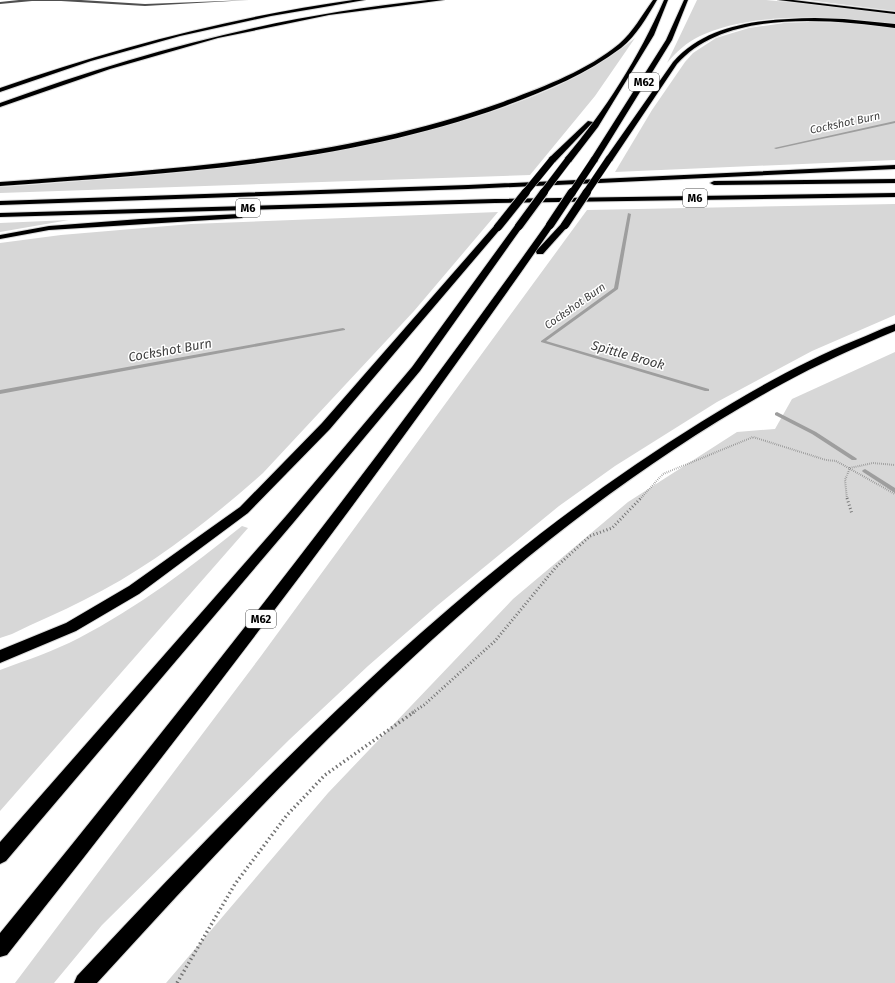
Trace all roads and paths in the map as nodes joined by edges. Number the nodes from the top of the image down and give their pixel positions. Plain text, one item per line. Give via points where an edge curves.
1 (247, 0) edge
2 (363, 0) edge
3 (442, 0) edge
4 (655, 0) edge
5 (666, 0) edge
6 (686, 0) edge
7 (780, 0) edge
8 (0, 3) edge
9 (895, 13) edge
10 (895, 26) edge
11 (0, 90) edge
12 (608, 104) junction
13 (0, 105) edge
14 (895, 167) edge
15 (895, 181) edge
16 (0, 184) edge
17 (468, 187) junction
18 (895, 195) edge
19 (495, 201) junction
20 (0, 203) edge
21 (0, 215) edge
22 (0, 237) edge
23 (511, 282) junction
24 (895, 327) edge
25 (895, 466) edge
26 (850, 468) junction
27 (895, 494) edge
28 (852, 514) dead end
29 (0, 657) edge
30 (0, 855) edge
31 (0, 948) edge
32 (84, 983) edge
33 (177, 983) edge

1 - 8 street via 145,5 61,0
2 - 11 highway via 275,14 181,34 80,62
3 - 13 highway via 314,17 204,39 115,64
4 - 16 highway via 632,35 590,66 532,94 465,118 404,134 307,154 197,169
5 - 12 highway, M62 via 651,35
6 - 23 highway, M62, bridge via 669,40 636,95
7 - 9 highway
10 - 23 highway, bridge via 851,21 798,20 730,29 696,44 675,63 565,225
12 - 29 highway, bridge via 552,160 498,227 326,426 244,510 134,590 71,627
12 - 30 highway, M62, bridge via 595,127 519,226 416,369
14 - 17 highway
15 - 17 highway, M6
17 - 20 highway, M6
18 - 19 highway, M6
19 - 21 highway, M6
19 - 22 highway via 357,211 140,221 49,228
23 - 31 highway, M62 via 322,540 147,766
24 - 32 highway via 841,350 754,395 664,450 558,527 465,602 351,706 193,865
25 - 26 path via 876,463
26 - 27 path
26 - 28 path via 844,477
26 - 33 path via 836,461 753,437 662,474 612,528 590,536 556,567 496,641 424,705 325,775 287,815 235,884

